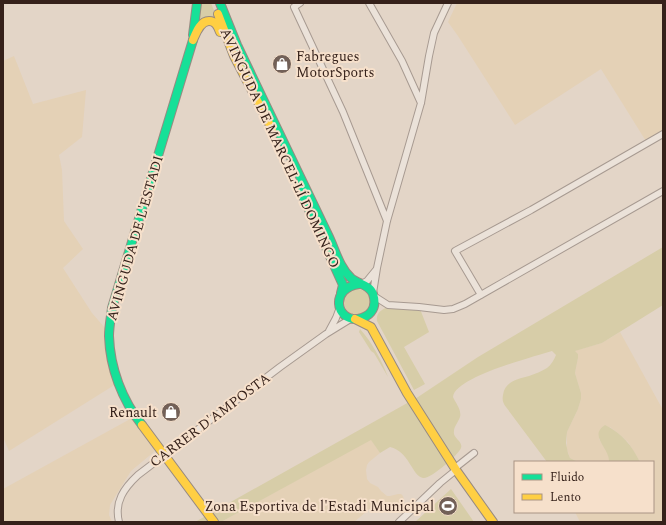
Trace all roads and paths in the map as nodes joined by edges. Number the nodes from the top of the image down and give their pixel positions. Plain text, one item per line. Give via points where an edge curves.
1 (197, 3) edge
2 (214, 3) edge
3 (220, 3) edge
4 (300, 3) edge
5 (369, 3) edge
6 (448, 3) edge
7 (193, 40) junction
8 (234, 56) junction
9 (421, 103) junction
10 (663, 134) edge
11 (663, 191) edge
12 (387, 221) junction
13 (377, 268) junction
14 (360, 284) junction
15 (341, 293) junction
16 (374, 295) junction
17 (481, 295) junction
18 (388, 305) junction
19 (340, 306) junction
20 (372, 312) junction
21 (353, 319) junction
22 (371, 327) junction
23 (326, 334) junction
24 (474, 453) dead end
25 (163, 456) junction
26 (456, 469) junction
27 (120, 522) edge
28 (214, 522) edge
29 (399, 522) edge
30 (493, 522) edge

1 - 7 main road
2 - 8 main road, AVINGUDA DE MARCEL·LÍ DOMINGO
3 - 14 main road via 342,267
4 - 12 street via 294,7 343,112
5 - 9 street via 402,61
6 - 9 street via 434,34
7 - 8 main road via 202,23 214,22
7 - 25 main road, AVINGUDA DE L'ESTADI via 112,308 109,335 112,363 121,391
8 - 15 main road, AVINGUDA DE MARCEL·LÍ DOMINGO via 296,180 343,285
9 - 12 street
10 - 17 street via 456,251
11 - 17 street
12 - 13 street
13 - 14 street via 367,281
13 - 16 street
14 - 15 main road via 350,285
14 - 16 main road via 368,287
15 - 19 main road
16 - 18 street
16 - 20 main road
17 - 18 street via 453,309 444,310
18 - 20 street
19 - 21 main road via 344,314
19 - 23 street
20 - 21 main road via 361,319
20 - 22 main road
21 - 22 main road
21 - 23 street, CARRER D'AMPOSTA
22 - 26 main road via 407,393
23 - 25 street, CARRER D'AMPOSTA
24 - 26 street
25 - 27 street, CARRER D'AMPOSTA via 138,475 121,495 118,505
25 - 28 main road, AVINGUDA DE L'ESTADI
26 - 29 street
26 - 30 main road

